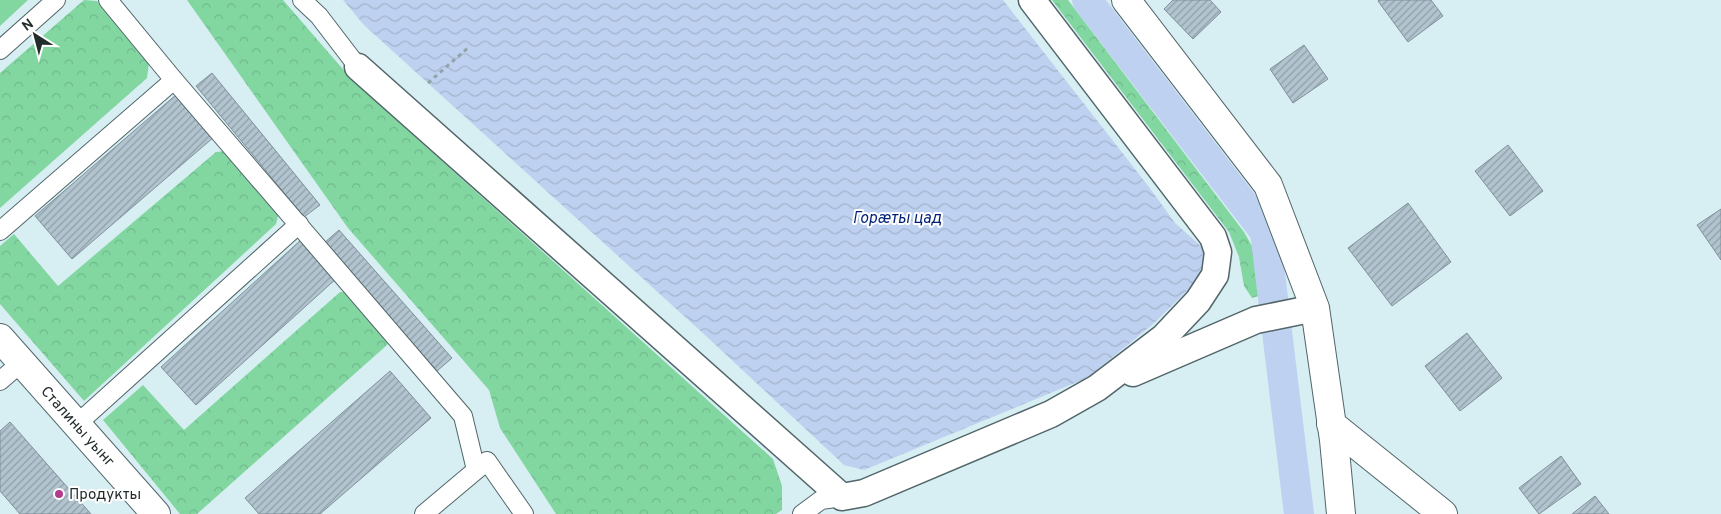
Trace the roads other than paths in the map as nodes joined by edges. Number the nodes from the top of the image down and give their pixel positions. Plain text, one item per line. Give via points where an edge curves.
1 (56, 0) edge
2 (108, 0) edge
3 (302, 0) edge
4 (1032, 0) edge
5 (1126, 0) edge
6 (0, 50) edge
7 (358, 67) joint
8 (174, 80) junction
9 (299, 224) junction
10 (0, 230) edge
11 (1315, 308) junction
12 (0, 338) edge
13 (22, 362) junction
14 (0, 382) edge
15 (1097, 388) junction
16 (77, 424) junction
17 (1332, 424) junction
18 (476, 470) junction
19 (842, 496) junction
20 (156, 514) edge
21 (424, 514) edge
22 (524, 514) edge
23 (802, 514) edge
24 (1341, 514) edge
25 (1443, 514) edge

1 - 6 lane
2 - 8 lane
3 - 7 lane via 319,16
4 - 15 street via 1213,236 1218,252 1216,275 1198,301 1164,337
5 - 11 street via 1268,185
7 - 19 street
8 - 9 lane
8 - 10 lane
9 - 16 lane
9 - 18 lane via 463,416
11 - 15 street via 1256,320
11 - 17 street
12 - 13 street, Сталины уынг
13 - 14 lane
13 - 16 street, Сталины уынг
15 - 19 street via 1051,414 873,490
16 - 20 street, Сталины уынг
17 - 24 street
17 - 25 street
18 - 21 lane
18 - 22 lane via 487,461
19 - 23 lane via 821,500

